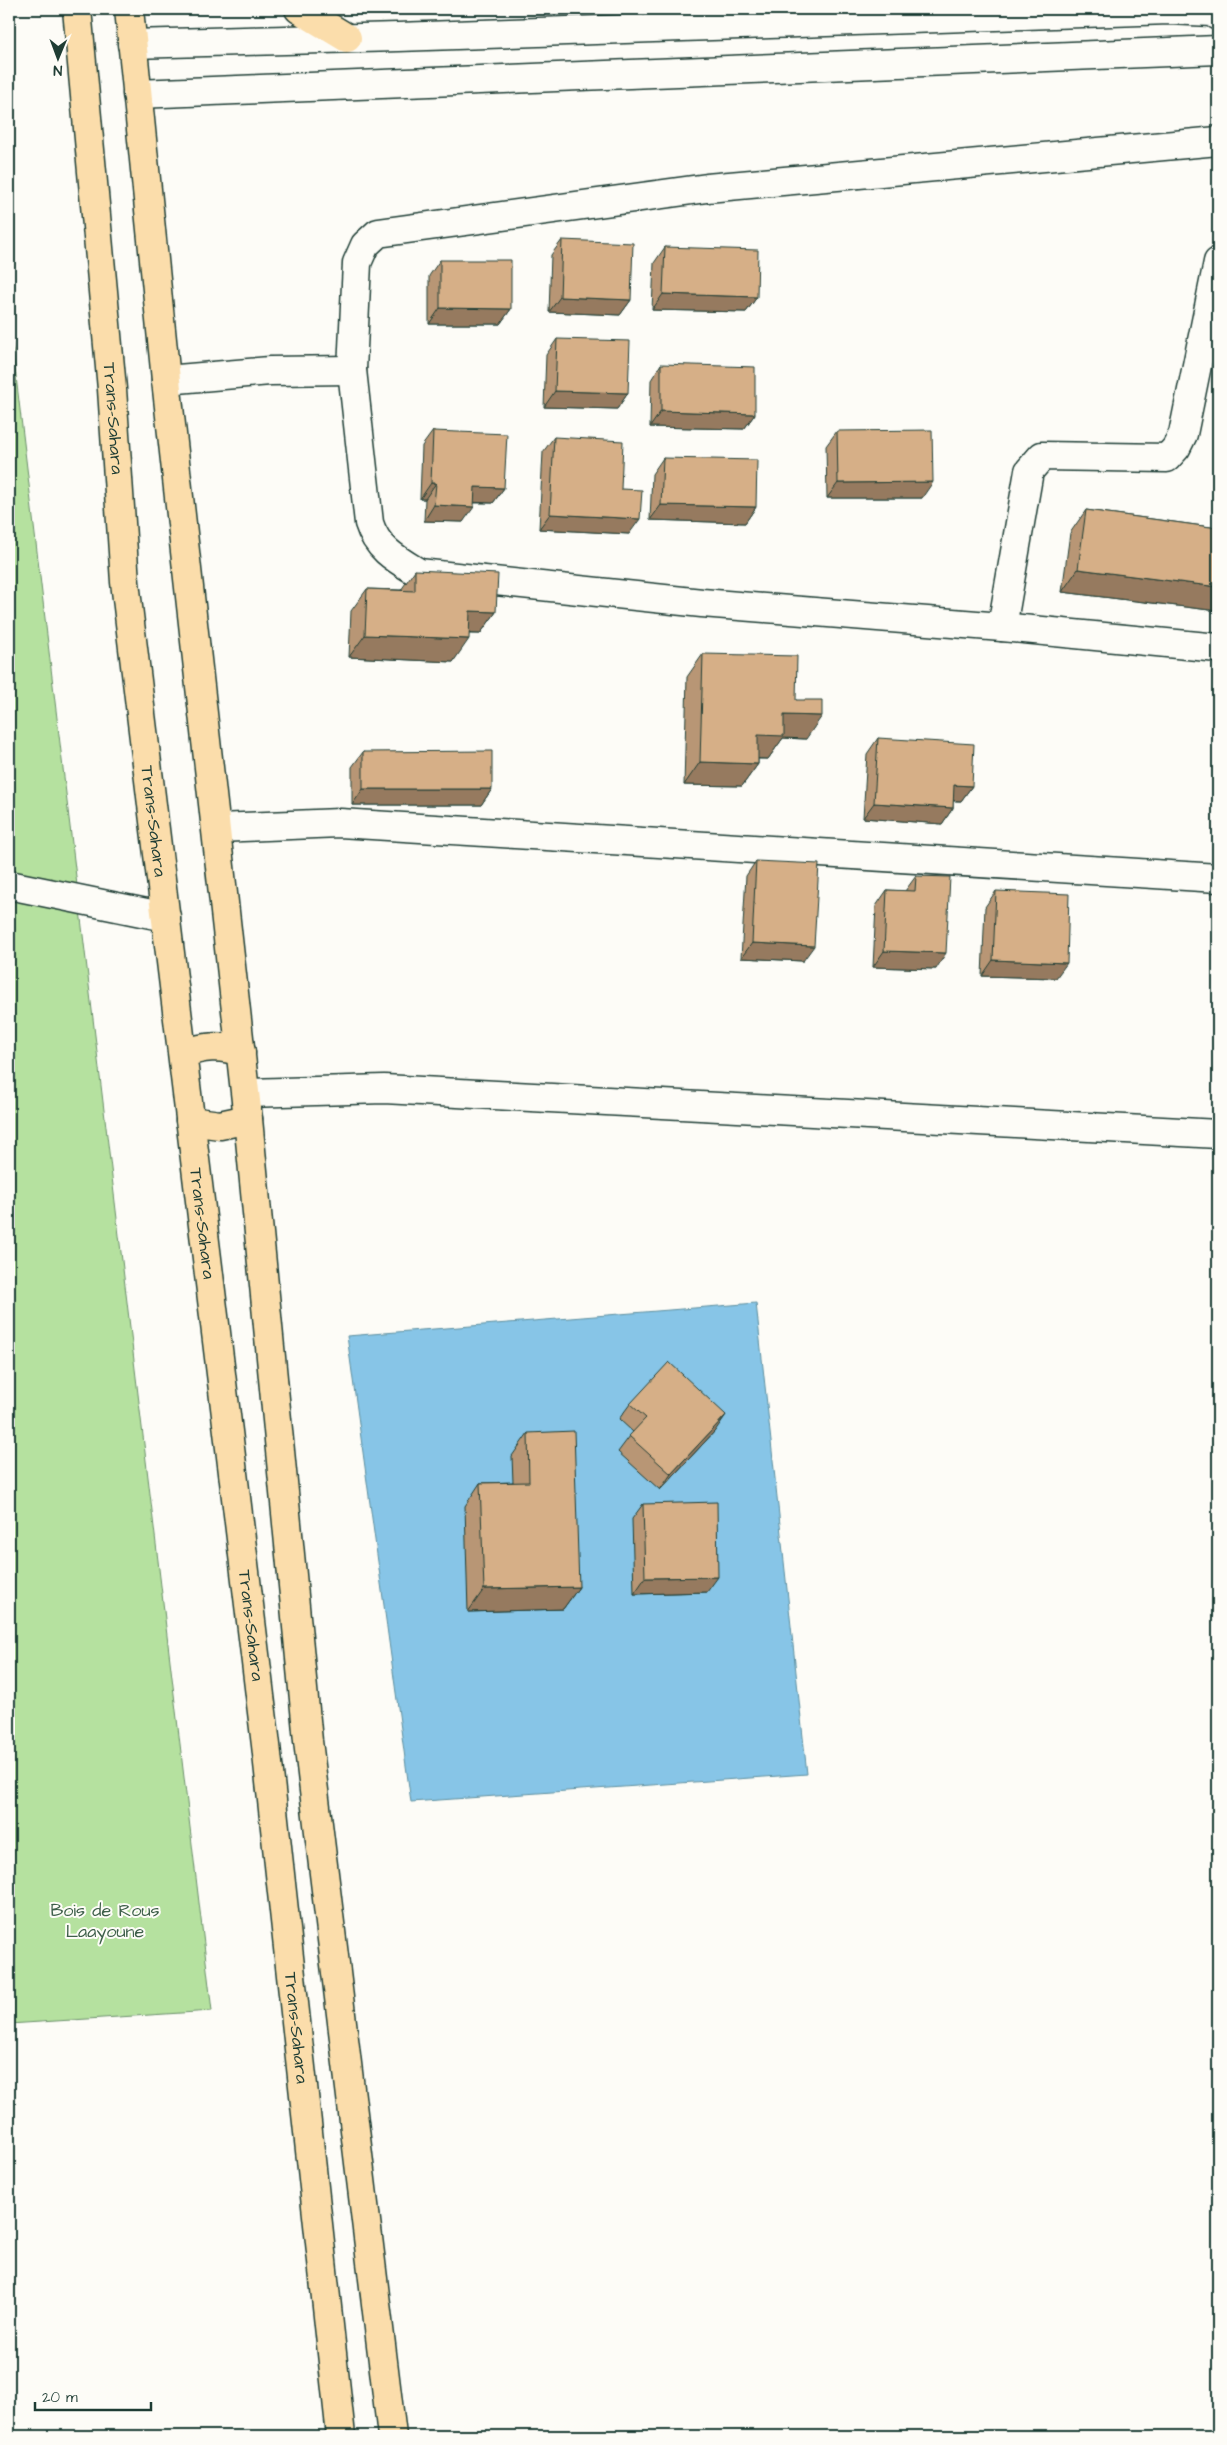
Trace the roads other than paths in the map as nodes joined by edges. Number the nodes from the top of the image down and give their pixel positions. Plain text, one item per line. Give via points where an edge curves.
1 (77, 9) edge
2 (299, 9) edge
3 (130, 11) edge
4 (1214, 12) edge
5 (347, 38) junction
6 (1218, 43) edge
7 (132, 44) junction
8 (1218, 50) edge
9 (137, 94) junction
10 (1218, 141) edge
11 (1218, 262) edge
12 (352, 370) junction
13 (166, 380) junction
14 (1002, 627) junction
15 (1218, 648) edge
16 (217, 828) junction
17 (1218, 878) edge
18 (9, 885) edge
19 (166, 917) junction
20 (241, 1052) junction
21 (183, 1054) junction
22 (247, 1106) junction
23 (190, 1121) junction
24 (1218, 1134) edge
25 (341, 2436) edge
26 (392, 2436) edge

1 - 19 highway, Trans-Sahara via 112,389 125,582
2 - 5 highway
3 - 7 highway
4 - 5 street via 1169,10
4 - 6 street
5 - 7 street
7 - 9 highway
8 - 9 street
9 - 13 highway
10 - 12 street via 707,188 378,233 365,245 357,263
11 - 14 street via 1183,434 1176,448 1167,458 1042,456 1030,471
12 - 13 street via 270,371
12 - 14 street via 373,537 395,558 419,572 702,603
13 - 16 highway
14 - 15 street
16 - 17 street via 340,823
16 - 20 highway
18 - 19 street
19 - 21 highway, Trans-Sahara
20 - 21 highway via 211,1046
20 - 22 highway
21 - 23 highway, Trans-Sahara
22 - 23 highway via 220,1125
22 - 24 street via 384,1089
22 - 26 highway via 308,1741
23 - 25 highway, Trans-Sahara via 266,1745

